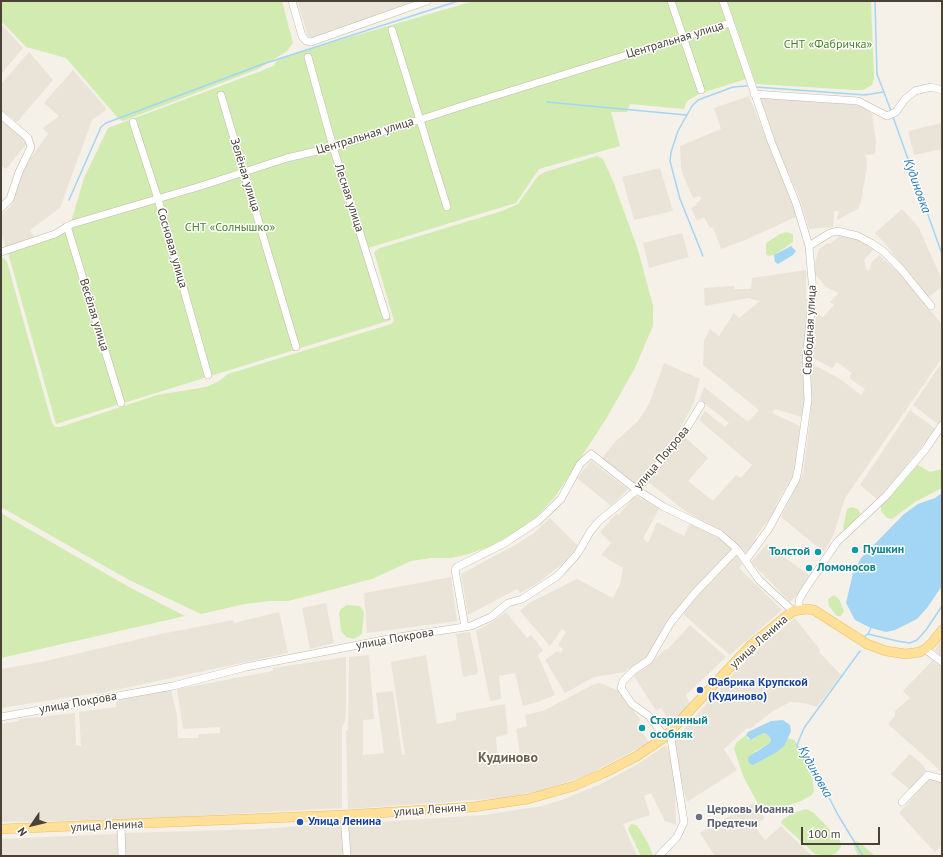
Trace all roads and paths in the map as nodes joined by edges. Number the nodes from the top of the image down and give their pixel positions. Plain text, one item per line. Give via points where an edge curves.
1 (292, 1) edge
2 (427, 1) edge
3 (671, 1) edge
4 (723, 1) edge
5 (730, 23) junction
6 (392, 30) dead end
7 (683, 38) junction
8 (308, 57) dead end
9 (701, 90) dead end
10 (942, 90) edge
11 (754, 94) junction
12 (221, 95) dead end
13 (1, 115) edge
14 (421, 119) junction
15 (133, 122) dead end
16 (333, 147) junction
17 (245, 172) junction
18 (158, 199) junction
19 (447, 207) dead end
20 (1, 208) edge
21 (68, 226) junction
22 (809, 246) junction
23 (1, 251) edge
24 (930, 306) dead end
25 (386, 316) dead end
26 (296, 347) dead end
27 (208, 375) dead end
28 (121, 403) dead end
29 (701, 405) dead end
30 (942, 425) edge
31 (637, 490) junction
32 (737, 549) junction
33 (746, 560) junction
34 (796, 610) junction
35 (465, 627) junction
36 (942, 630) edge
37 (925, 649) junction
38 (942, 662) edge
39 (1, 717) edge
40 (667, 735) junction
41 (942, 779) edge
42 (902, 802) dead end
43 (344, 815) junction
44 (121, 825) junction
45 (1, 829) edge
46 (122, 856) edge
47 (347, 856) edge
48 (659, 856) edge

1 - 2 street via 302,36 311,42
3 - 7 street
4 - 5 street, Свободная улица
5 - 7 street, Центральная улица
5 - 11 street, Свободная улица
6 - 14 street
7 - 9 street
7 - 14 street, Центральная улица
8 - 16 street, Лесная улица
10 - 11 street via 931,88 914,91 896,112 888,116 858,101
11 - 22 street, Свободная улица via 796,203
12 - 17 street, Зелёная улица
13 - 20 street via 28,138 32,147 19,172 10,199
14 - 16 street, Центральная улица
14 - 19 street
15 - 18 street, Сосновая улица
16 - 17 street, Центральная улица
16 - 25 street, Лесная улица
17 - 18 street, Центральная улица
17 - 26 street, Зелёная улица
18 - 21 street, Центральная улица
18 - 27 street, Сосновая улица
21 - 23 street, Центральная улица via 55,234
21 - 28 street, Весёлая улица
22 - 24 street via 837,231 858,236 883,251
22 - 33 street, Свободная улица via 813,292 806,359 808,400 798,470 796,479 768,530
29 - 31 street, улица Покрова via 683,434
30 - 34 street via 925,450 886,496 837,542 798,600
31 - 32 street via 664,507 720,534
31 - 35 street, улица Покрова via 599,521 578,553 556,577 522,599 508,603 491,617
31 - 35 street via 591,454 580,464 560,499 538,521 505,543 456,567
32 - 33 street
32 - 40 street via 671,622 649,660 623,681 621,688 632,704 649,716
33 - 34 street via 759,580
34 - 37 main road via 814,610 855,638 886,651 912,654
34 - 40 main road, улица Ленина via 751,645
35 - 39 street, улица Покрова via 399,637 246,667 173,686
36 - 37 main road
37 - 38 street
40 - 43 main road, улица Ленина via 637,756 555,793 498,805
40 - 48 street via 684,822 677,836
41 - 42 street via 928,775
43 - 44 main road, улица Ленина
43 - 47 street
44 - 45 main road, улица Ленина
44 - 46 street

